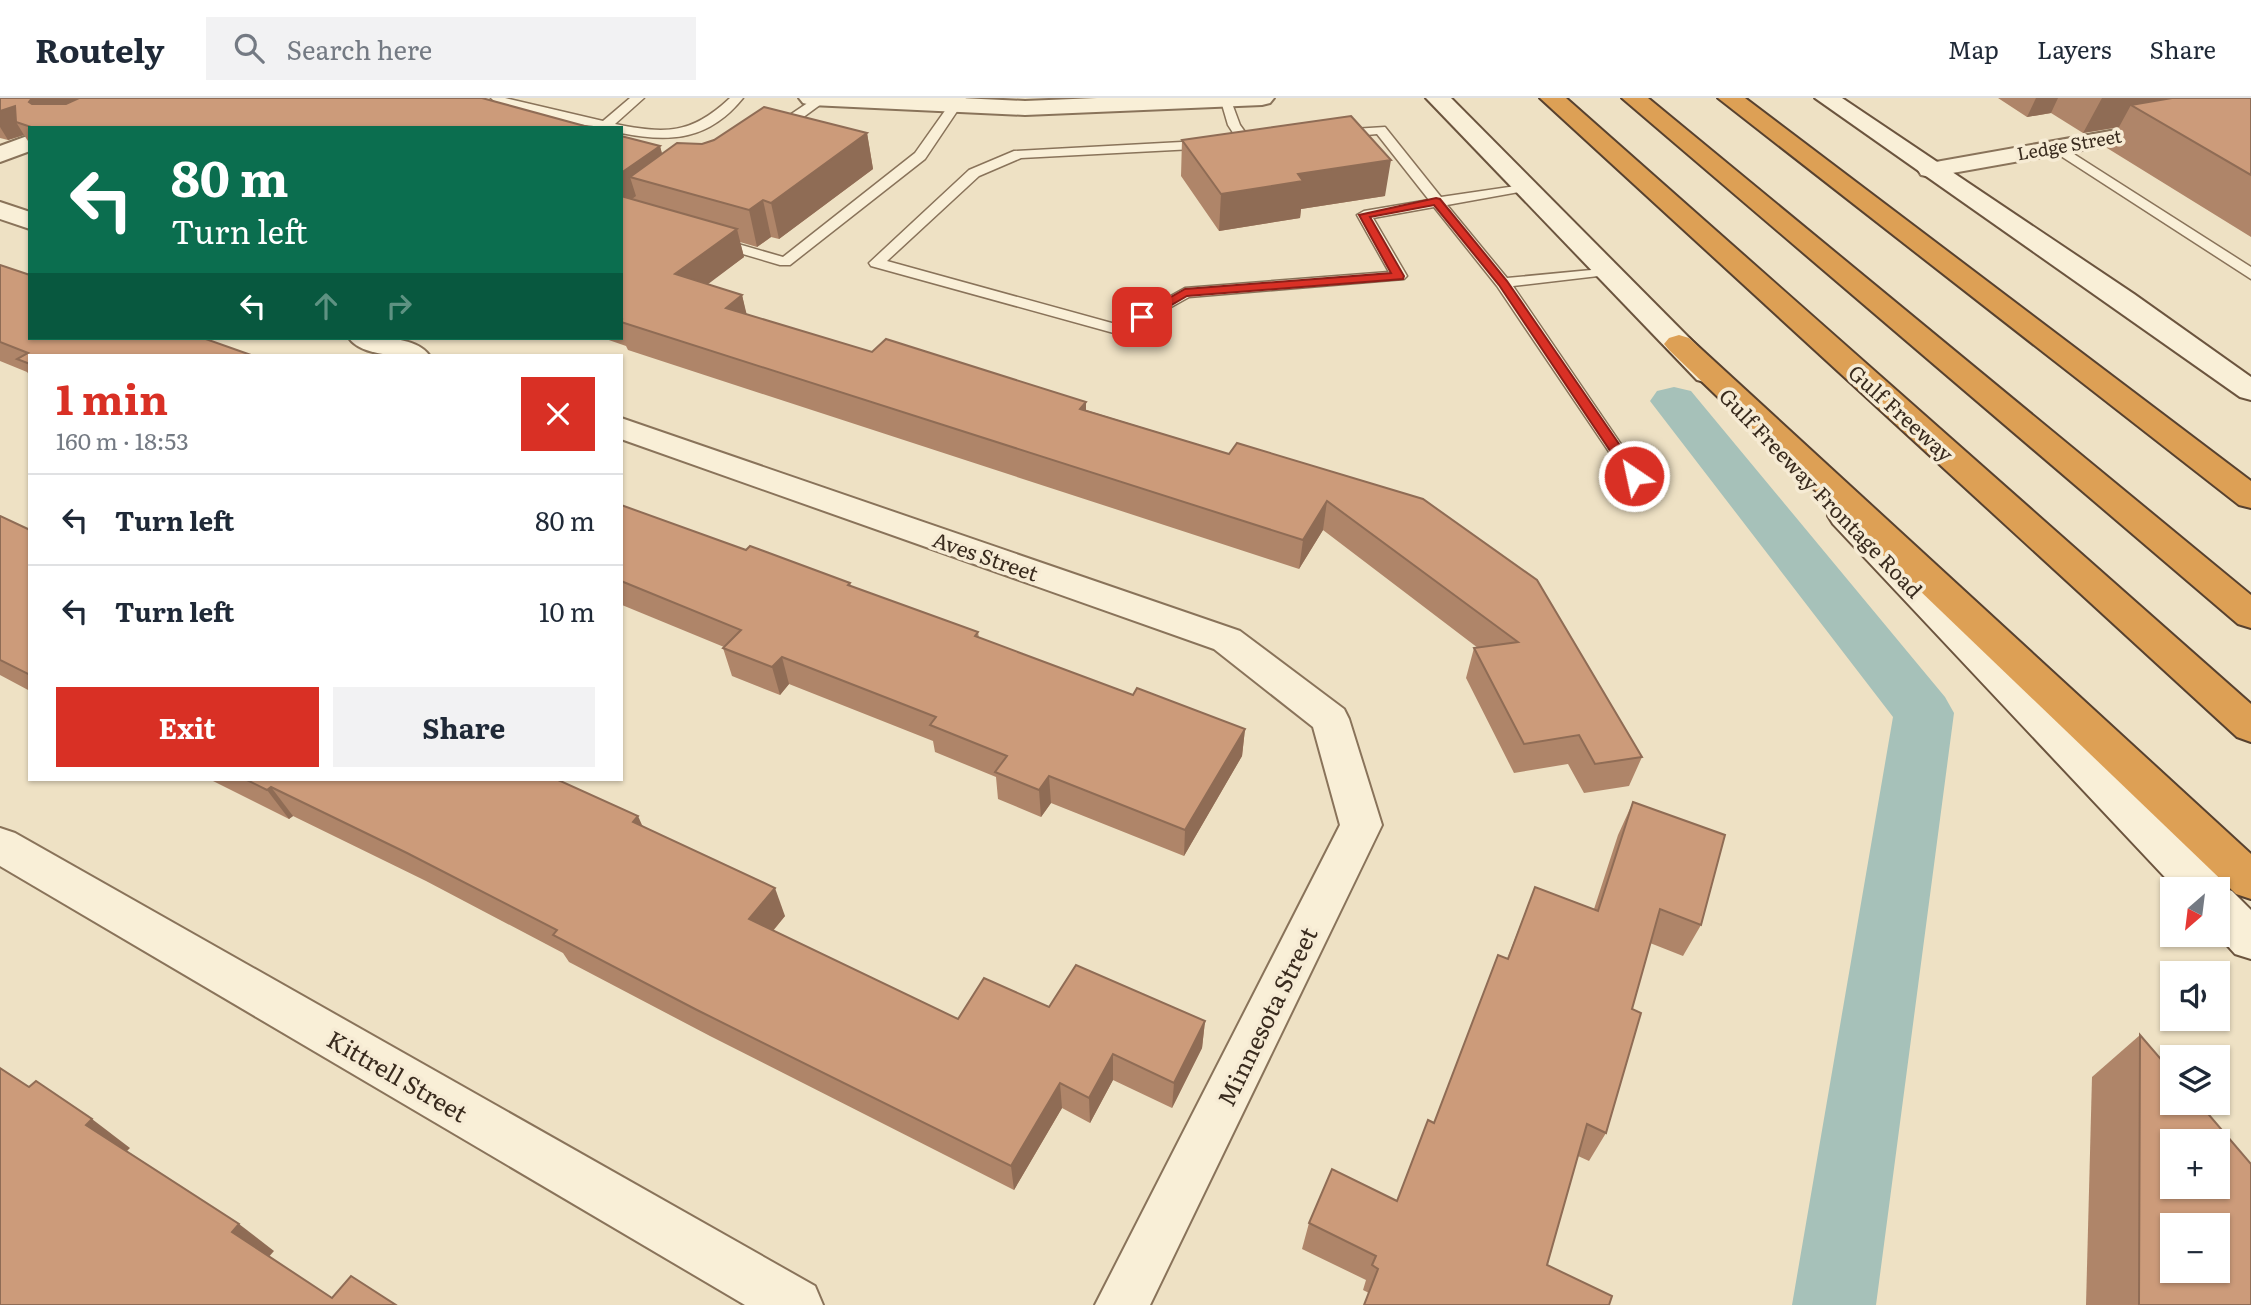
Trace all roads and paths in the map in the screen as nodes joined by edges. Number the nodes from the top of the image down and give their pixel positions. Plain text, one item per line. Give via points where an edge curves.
1 (497, 98) edge
2 (638, 98) edge
3 (737, 98) edge
4 (811, 98) edge
5 (1262, 98) edge
6 (1438, 98) edge
7 (1552, 98) edge
8 (1634, 98) edge
9 (1730, 98) edge
10 (1828, 98) edge
11 (822, 99) edge
12 (1227, 101) junction
13 (958, 102) edge
14 (2244, 110) edge
15 (605, 126) edge
16 (611, 126) edge
17 (623, 129) edge
18 (1326, 135) edge
19 (28, 143) edge
20 (757, 143) edge
21 (2055, 146) junction
22 (0, 155) edge
23 (1930, 170) junction
24 (1525, 187) junction
25 (1436, 202) junction
26 (0, 211) edge
27 (28, 220) edge
28 (704, 238) edge
29 (1607, 271) junction
30 (2251, 274) edge
31 (1503, 283) junction
32 (370, 340) edge
33 (1679, 344) junction
34 (411, 354) edge
35 (2251, 391) edge
36 (623, 429) edge
37 (1634, 476) dead end
38 (2251, 497) edge
39 (2251, 615) edge
40 (1330, 719) joint
41 (2251, 727) edge
42 (0, 845) edge
43 (2191, 877) edge
44 (2251, 881) edge
45 (2230, 918) edge
46 (2251, 940) edge
47 (796, 1305) edge
48 (1122, 1305) edge

1 - 15 lane via 505,104
2 - 16 lane
3 - 17 lane via 694,132 657,137
4 - 11 street
5 - 12 street
6 - 24 street, Gulf Freeway Frontage Road
7 - 41 highway, Gulf Freeway
8 - 39 highway
9 - 38 highway
10 - 23 street
11 - 13 street
11 - 20 lane
12 - 13 street via 1025,108
12 - 25 lane via 1234,125 1253,142 1019,154 974,173 876,263 1121,330 1185,293 1399,276 1364,215
13 - 28 lane via 920,156 785,262
14 - 21 street, Ledge Street
18 - 25 lane via 1380,130
19 - 22 street
21 - 23 street, Ledge Street
21 - 30 lane
23 - 35 street
24 - 25 lane
24 - 29 street, Gulf Freeway Frontage Road
25 - 31 lane
26 - 27 street
29 - 31 lane
29 - 33 street, Gulf Freeway Frontage Road
31 - 37 lane
32 - 34 street
33 - 43 street, Gulf Freeway Frontage Road
33 - 44 highway
36 - 40 street, Aves Street via 1227,640
40 - 48 street, Minnesota Street via 1361,825
42 - 47 street, Kittrell Street
45 - 46 street

